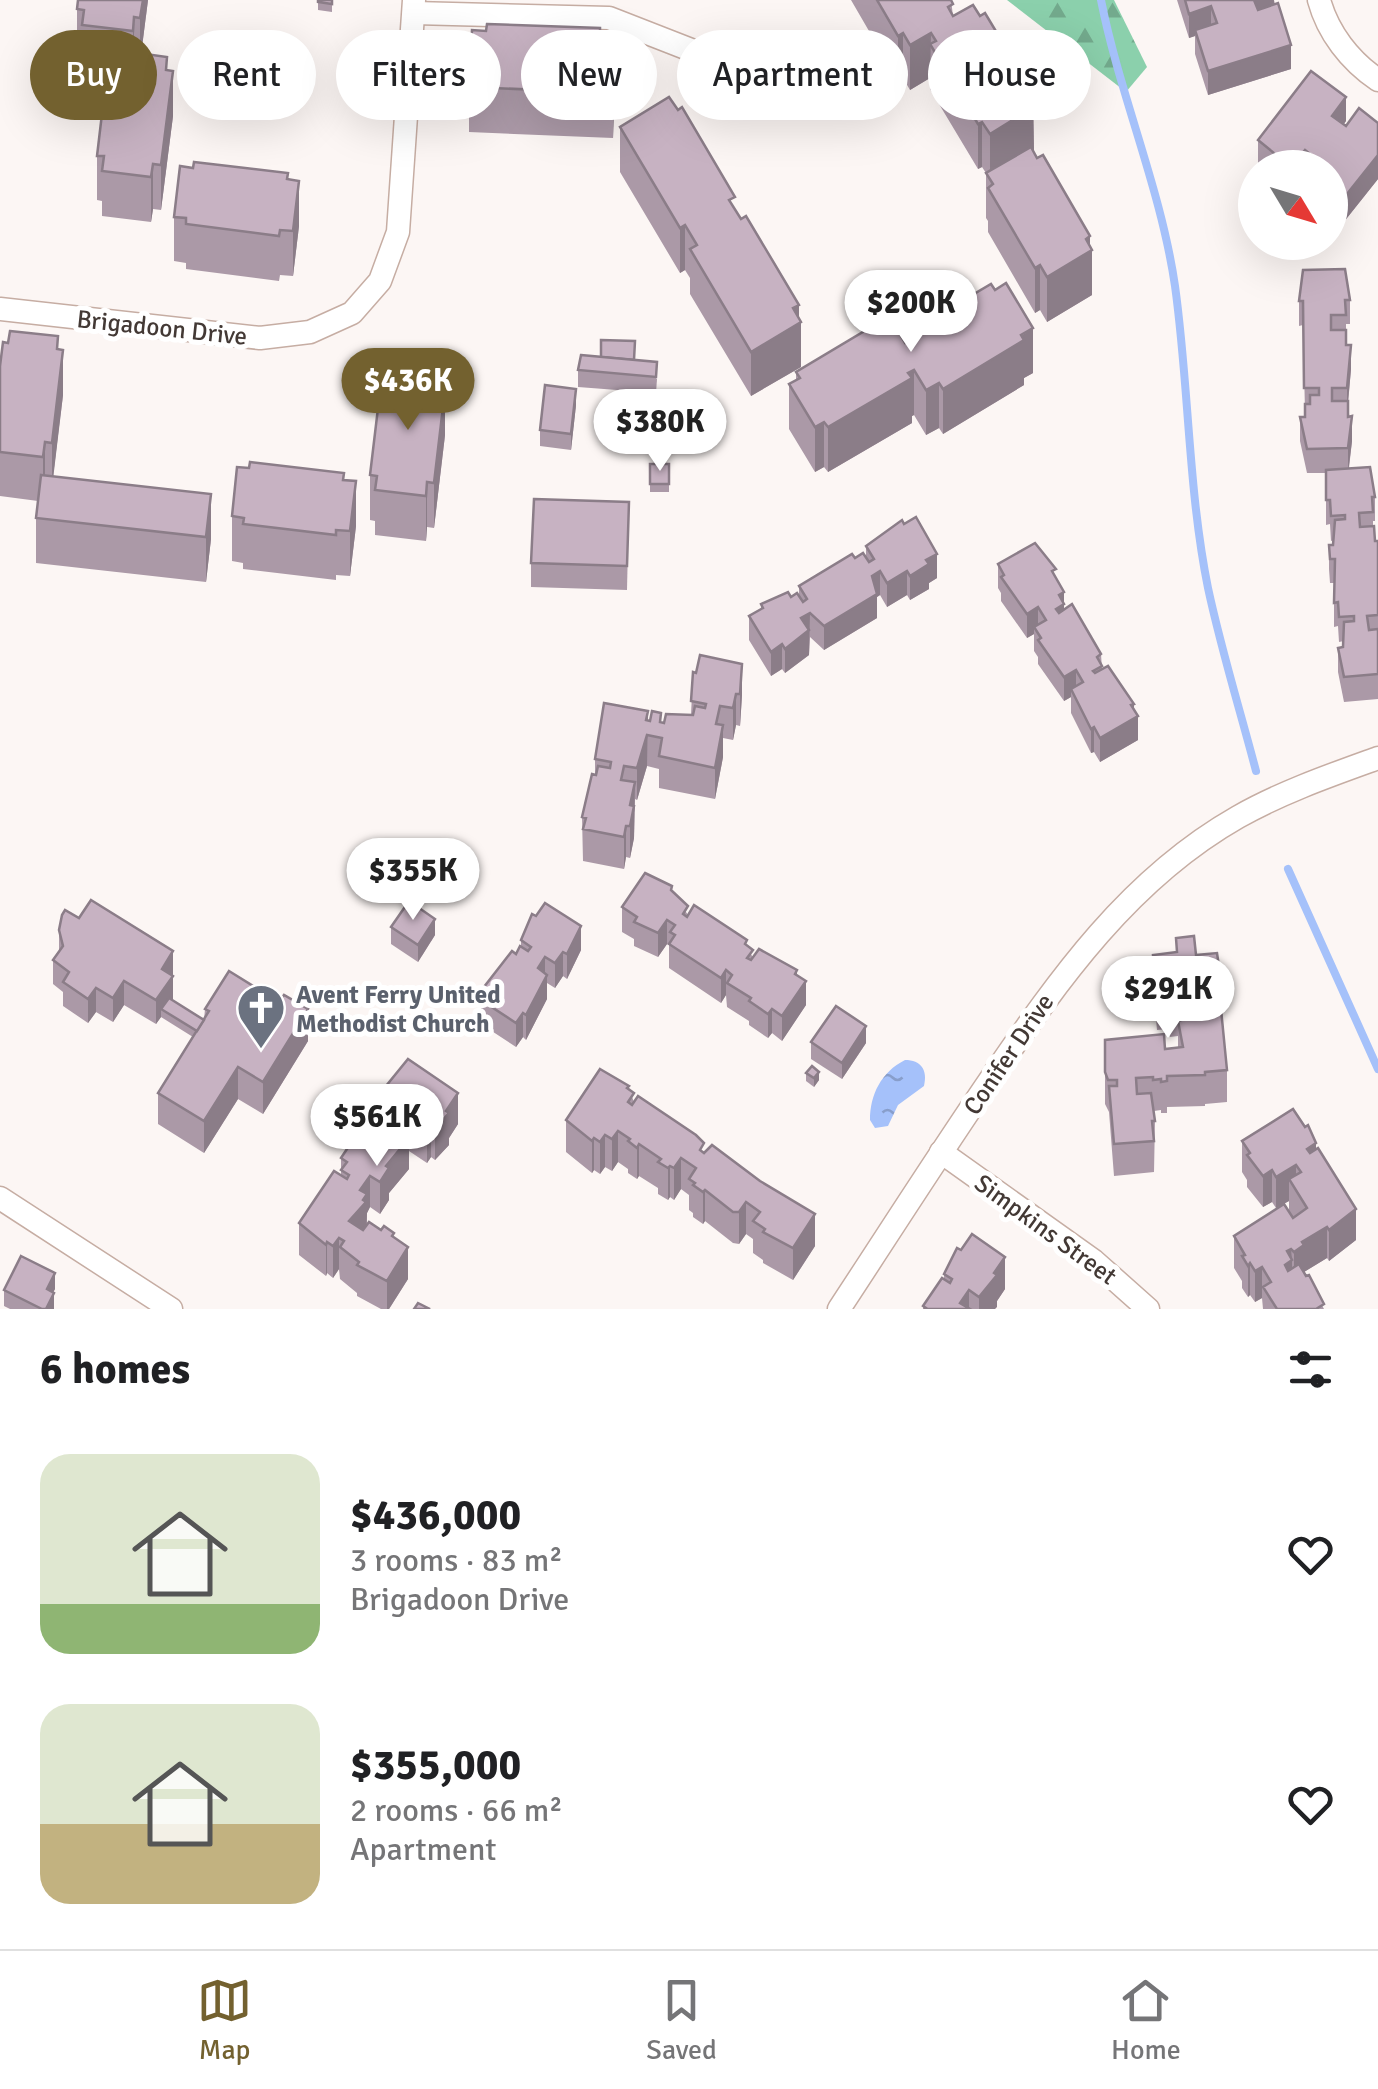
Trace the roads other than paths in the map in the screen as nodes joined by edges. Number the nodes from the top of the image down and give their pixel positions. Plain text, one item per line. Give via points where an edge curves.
1 (1319, 0) edge
2 (414, 7) edge
3 (677, 45) edge
4 (1378, 80) edge
5 (0, 309) edge
6 (1378, 758) edge
7 (941, 1152) junction
8 (0, 1198) edge
9 (171, 1309) edge
10 (838, 1309) edge
11 (1148, 1309) edge

1 - 4 street via 1354,64
2 - 3 street via 609,18
2 - 5 street, Brigadoon Drive via 398,232 380,280 352,313 310,332 260,338
6 - 7 street, Conifer Drive via 1237,817 1122,907 1067,969
7 - 10 street, Conifer Drive
7 - 11 street, Simpkins Street
8 - 9 street

